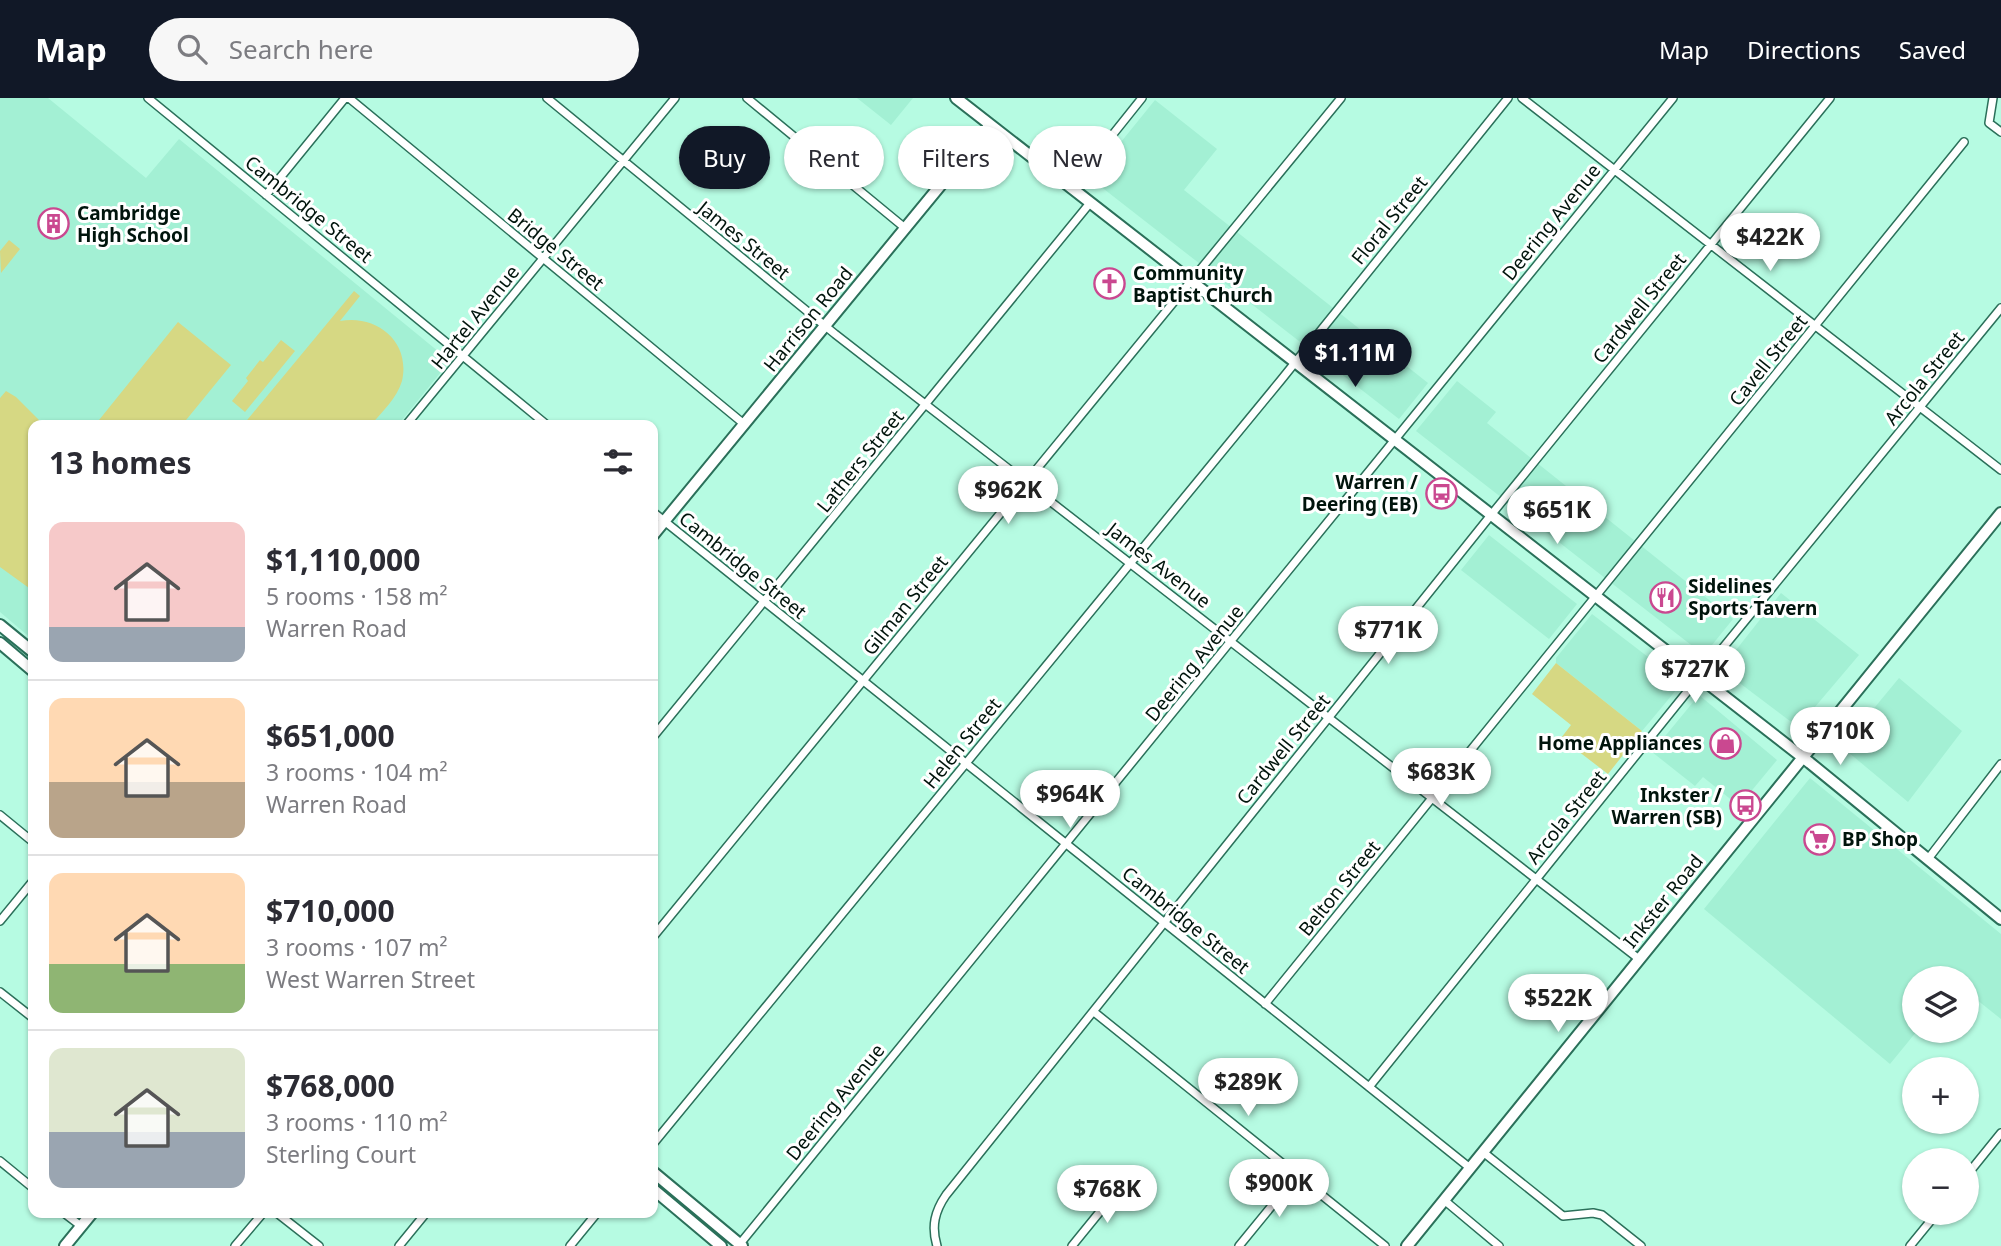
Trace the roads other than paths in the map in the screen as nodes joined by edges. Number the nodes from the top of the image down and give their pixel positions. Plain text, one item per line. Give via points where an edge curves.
1 (148, 98) edge
2 (347, 98) edge
3 (547, 98) edge
4 (675, 98) edge
5 (747, 98) edge
6 (956, 98) edge
7 (1142, 98) edge
8 (1341, 98) edge
9 (1508, 98) edge
10 (1522, 98) edge
11 (1673, 98) edge
12 (1830, 98) edge
13 (1993, 98) edge
14 (990, 125) junction
15 (1120, 126) edge
16 (2001, 132) edge
17 (1964, 142) dead end
18 (1028, 155) edge
19 (623, 161) junction
20 (1614, 170) junction
21 (1071, 189) edge
22 (266, 195) junction
23 (1090, 203) junction
24 (905, 228) junction
25 (1711, 245) junction
26 (543, 258) junction
27 (1191, 281) junction
28 (2001, 308) edge
29 (825, 326) junction
30 (1816, 327) junction
31 (463, 357) junction
32 (1295, 362) junction
33 (926, 405) junction
34 (1921, 408) junction
35 (410, 420) edge
36 (541, 420) edge
37 (744, 424) junction
38 (1395, 440) junction
39 (2001, 470) edge
40 (1026, 482) junction
41 (2001, 513) edge
42 (1490, 514) junction
43 (658, 517) edge
44 (664, 522) junction
45 (658, 529) edge
46 (1130, 563) junction
47 (1596, 596) junction
48 (764, 602) junction
49 (0, 625) edge
50 (19, 640) junction
51 (1231, 642) junction
52 (0, 643) edge
53 (28, 648) edge
54 (10, 651) junction
55 (28, 667) edge
56 (1699, 677) junction
57 (863, 681) junction
58 (1329, 717) junction
59 (658, 731) edge
60 (1802, 757) junction
61 (965, 764) junction
62 (2001, 764) edge
63 (1432, 798) junction
64 (0, 816) edge
65 (28, 838) edge
66 (1066, 845) junction
67 (1928, 859) junction
68 (1536, 879) junction
69 (28, 887) edge
70 (2001, 919) edge
71 (0, 921) edge
72 (1164, 923) junction
73 (658, 931) edge
74 (1639, 958) junction
75 (0, 992) edge
76 (1265, 1004) junction
77 (1094, 1012) junction
78 (28, 1014) edge
79 (1369, 1087) junction
80 (2001, 1133) edge
81 (658, 1138) edge
82 (1483, 1152) junction
83 (1979, 1160) edge
84 (0, 1161) edge
85 (1470, 1168) junction
86 (1297, 1175) junction
87 (658, 1176) edge
88 (28, 1184) edge
89 (1120, 1187) dead end
90 (658, 1193) edge
91 (1444, 1200) junction
92 (71, 1218) edge
93 (88, 1218) edge
94 (259, 1218) edge
95 (283, 1218) edge
96 (422, 1218) edge
97 (593, 1218) edge
98 (1927, 1225) edge
99 (81, 1226) junction
100 (740, 1245) edge
101 (65, 1246) edge
102 (235, 1246) edge
103 (319, 1246) edge
104 (399, 1246) edge
105 (570, 1246) edge
106 (721, 1246) edge
107 (937, 1246) edge
108 (1073, 1246) edge
109 (1239, 1246) edge
110 (1385, 1246) edge
111 (1407, 1246) edge
112 (1499, 1246) edge
113 (1641, 1246) edge
114 (1910, 1246) edge

1 - 22 street, Cambridge Street
2 - 22 street
2 - 26 street, Bridge Street
3 - 19 street, James Street
4 - 19 street, Hartel Avenue
5 - 24 street
6 - 14 main road
7 - 15 street
8 - 27 street, Gilman Street
9 - 32 street, Floral Street
10 - 20 street
11 - 20 street, Deering Avenue
12 - 25 street, Cardwell Street
13 - 16 street via 1989,123
14 - 18 main road
14 - 24 main road, Harrison Road
17 - 30 street, Cavell Street
19 - 26 street, Hartel Avenue
19 - 29 street, James Street
20 - 25 street
20 - 38 street, Deering Avenue
21 - 23 main road
22 - 31 street, Cambridge Street
23 - 27 main road
23 - 33 street, Lathers Street
24 - 29 main road, Harrison Road
25 - 30 street
25 - 42 street, Cardwell Street
26 - 31 street, Hartel Avenue
26 - 37 street, Bridge Street
27 - 32 main road
27 - 40 street, Gilman Street
28 - 34 street, Arcola Street
29 - 33 street, James Avenue
29 - 37 main road, Harrison Road
30 - 34 street
30 - 47 street, Cavell Street
31 - 35 street, Hartel Avenue
31 - 36 street, Cambridge Street
32 - 38 main road
32 - 46 street, Helen Street
33 - 40 street, James Avenue
33 - 48 street, Lathers Street
34 - 39 street
34 - 56 street, Arcola Street
37 - 44 main road, Harrison Road
38 - 42 main road
38 - 51 street, Deering Avenue
40 - 46 street, James Avenue
40 - 57 street, Gilman Street
41 - 60 main road, Inkster Road
42 - 47 main road
42 - 58 street, Cardwell Street
43 - 44 street, Cambridge Street
44 - 45 main road, Harrison Road
44 - 48 street, Cambridge Street
46 - 51 street, James Avenue
46 - 61 street, Helen Street
47 - 56 main road
47 - 63 street, Belton Street
48 - 57 street, Cambridge Street
48 - 59 street, Lathers Street
49 - 50 main road
50 - 53 main road
50 - 54 main road
51 - 58 street, James Avenue
51 - 66 street, Deering Avenue
52 - 54 main road
54 - 55 main road
56 - 60 main road
56 - 68 street, Arcola Street
57 - 61 street, Cambridge Street
57 - 73 street, Gilman Street
58 - 63 street, James Avenue
58 - 72 street, Cardwell Street
60 - 67 main road
60 - 74 main road, Inkster Road
61 - 66 street, Cambridge Street
61 - 81 street, Helen Street
62 - 67 street
63 - 68 street, James Avenue
63 - 76 street, Belton Street
64 - 65 street
66 - 72 street, Cambridge Street
66 - 100 street, Deering Avenue
67 - 70 main road
68 - 74 street, James Avenue
68 - 79 street, Arcola Street
69 - 71 street
72 - 76 street, Cambridge Street
72 - 77 street, Cardwell Street
74 - 82 main road, Inkster Road
75 - 78 street
76 - 79 street, Cambridge Street
77 - 86 street
77 - 107 street, Cardwell Street via 946,1195 936,1211
79 - 85 street, Cambridge Street
80 - 83 street
82 - 85 main road, Inkster Road
82 - 113 street via 1563,1216 1602,1215
84 - 88 street
85 - 91 main road, Inkster Road
86 - 109 street
86 - 110 street
87 - 100 main road
89 - 108 street
90 - 106 main road
91 - 111 main road, Inkster Road
91 - 112 street
92 - 99 street
93 - 99 main road
94 - 102 street
95 - 103 street
96 - 104 street
97 - 105 street
98 - 114 street
99 - 101 main road

